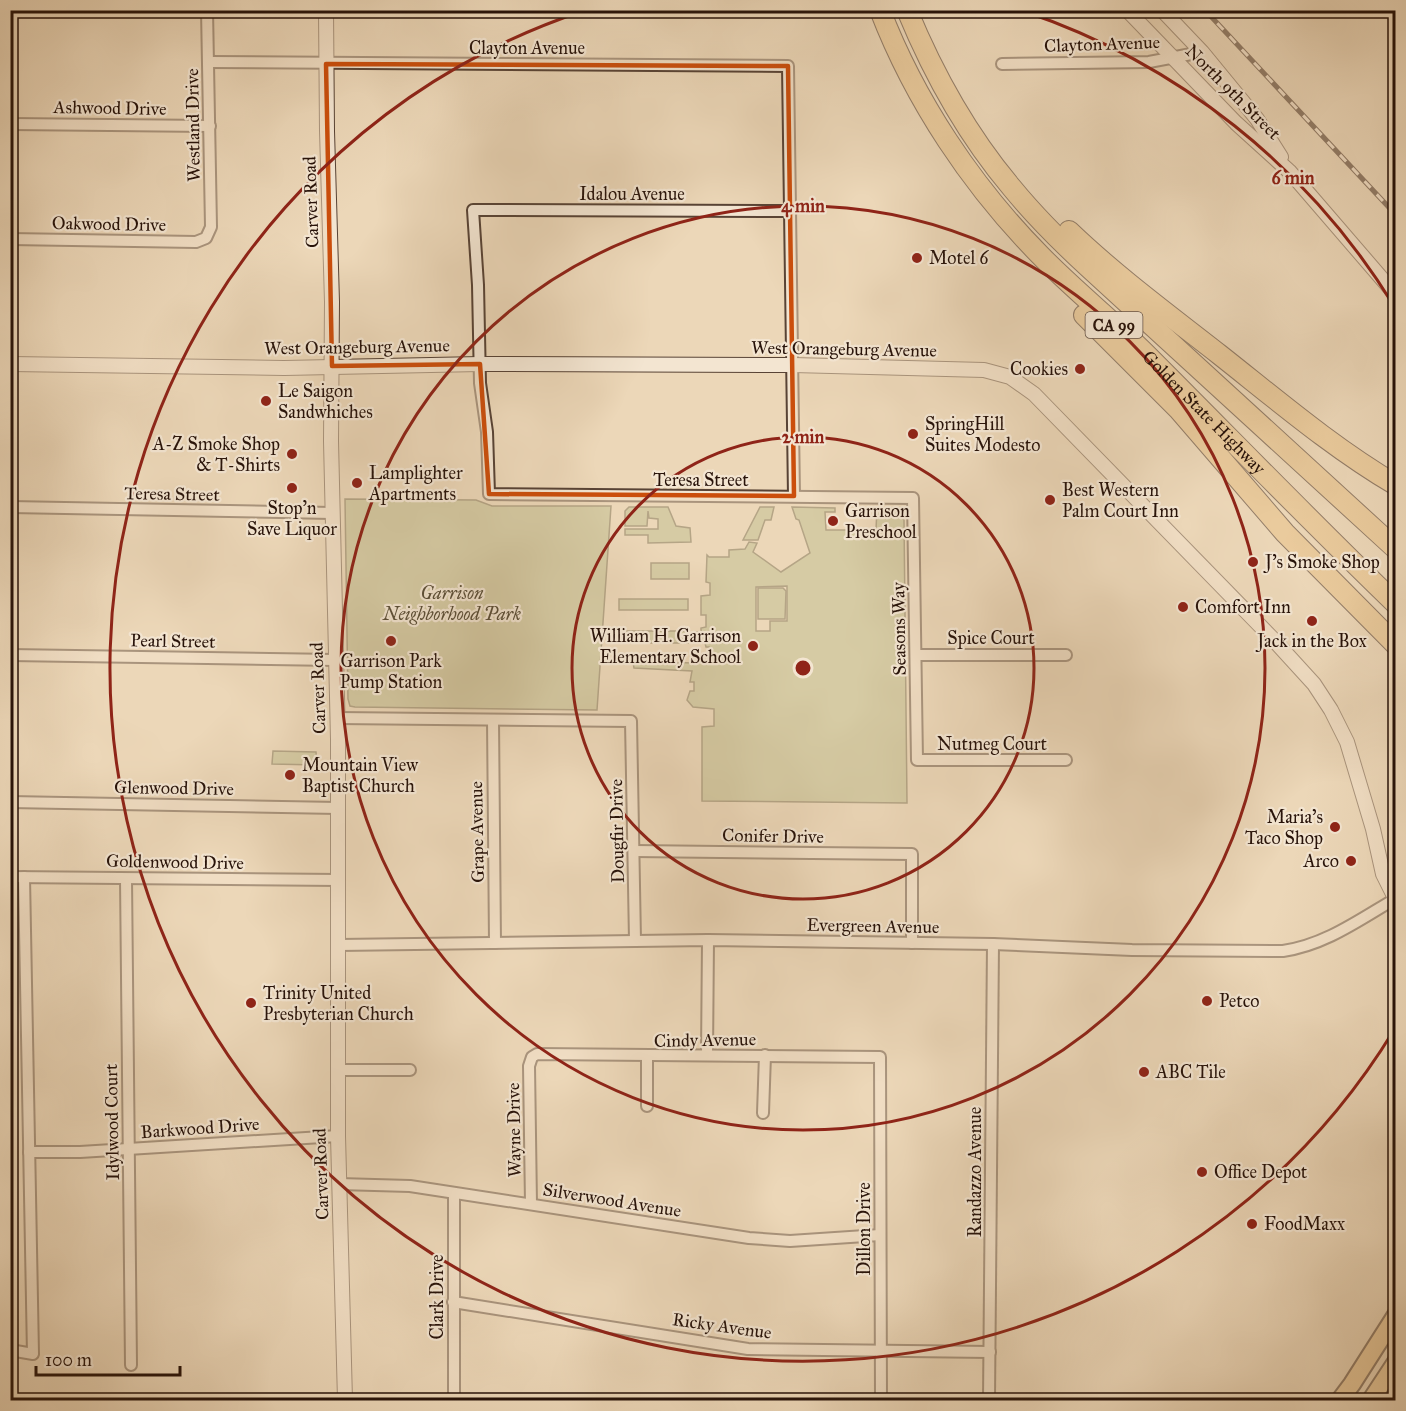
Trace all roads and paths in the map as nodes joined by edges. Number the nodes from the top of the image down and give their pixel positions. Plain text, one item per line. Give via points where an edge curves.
1 (208, 10) edge
2 (326, 10) edge
3 (880, 10) edge
4 (907, 10) edge
5 (1127, 10) edge
6 (1161, 10) edge
7 (1202, 52) junction
8 (1172, 58) junction
9 (208, 62) junction
10 (326, 64) junction
11 (1002, 64) dead end
12 (10, 124) edge
13 (210, 126) junction
14 (968, 126) junction
15 (1290, 172) junction
16 (984, 192) junction
17 (791, 211) junction
18 (206, 238) joint
19 (10, 239) edge
20 (1395, 295) edge
21 (10, 364) edge
22 (480, 364) junction
23 (793, 365) junction
24 (332, 366) junction
25 (1395, 485) edge
26 (794, 496) junction
27 (913, 498) joint
28 (10, 507) edge
29 (332, 513) junction
30 (1395, 549) edge
31 (1395, 604) edge
32 (1395, 645) edge
33 (10, 655) edge
34 (916, 655) junction
35 (1066, 655) dead end
36 (335, 660) junction
37 (337, 718) junction
38 (493, 720) junction
39 (917, 760) joint
40 (1066, 760) dead end
41 (10, 802) edge
42 (338, 808) junction
43 (634, 851) junction
44 (10, 877) edge
45 (24, 877) junction
46 (126, 879) junction
47 (339, 880) junction
48 (1395, 899) edge
49 (635, 940) junction
50 (708, 940) junction
51 (495, 943) junction
52 (912, 943) junction
53 (993, 944) junction
54 (339, 945) junction
55 (707, 1055) junction
56 (765, 1055) junction
57 (532, 1057) joint
58 (647, 1057) junction
59 (880, 1057) joint
60 (337, 1070) junction
61 (410, 1070) dead end
62 (646, 1106) dead end
63 (763, 1113) dead end
64 (338, 1136) junction
65 (129, 1149) junction
66 (29, 1152) junction
67 (339, 1184) junction
68 (454, 1194) junction
69 (531, 1204) junction
70 (880, 1235) junction
71 (453, 1302) junction
72 (1395, 1315) edge
73 (10, 1350) edge
74 (882, 1352) junction
75 (990, 1352) junction
76 (1395, 1362) edge
77 (131, 1365) dead end
78 (1395, 1381) edge
79 (345, 1401) edge
80 (454, 1401) edge
81 (881, 1401) edge
82 (989, 1401) edge
83 (1340, 1401) edge
84 (1371, 1401) edge
85 (1382, 1401) edge

1 - 9 street, Westland Drive
2 - 10 street, Carver Road
3 - 16 highway, Golden State Highway / CA 99 via 899,56
4 - 14 highway, Golden State Highway / CA 99 via 929,59
5 - 8 street, North 9th Street
6 - 7 street, North 9th Street
7 - 8 street, Clayton Avenue
7 - 15 street, North 9th Street via 1257,119
8 - 11 street, Clayton Avenue via 1149,62
8 - 15 street, North 9th Street
9 - 10 street, Clayton Avenue
9 - 13 street, Westland Drive
10 - 17 street, Clayton Avenue via 788,66
10 - 24 street, Carver Road
12 - 13 street, Ashwood Drive
13 - 18 street, Westland Drive via 211,227
14 - 25 highway via 1084,245 1333,444
14 - 30 highway, Golden State Highway / CA 99 via 1046,227
15 - 20 street, North 9th Street
16 - 31 highway, Golden State Highway / CA 99 via 1040,255 1143,352
16 - 32 highway via 1033,257 1080,310 1179,410 1285,532
17 - 22 street, Idalou Avenue via 473,210
17 - 23 street
18 - 19 street, Oakwood Drive via 196,242
21 - 24 street, West Orangeburg Avenue
22 - 23 street, West Orangeburg Avenue
22 - 24 street, West Orangeburg Avenue
22 - 26 street, Teresa Street via 489,494
23 - 26 street
23 - 48 street, West Orangeburg Avenue via 984,370 1010,377 1034,394 1314,684 1347,742 1383,874
24 - 29 street, Carver Road
26 - 27 street, Teresa Street
27 - 34 street, Seasons Way
28 - 29 street, Teresa Street
29 - 36 street, Carver Road
33 - 36 street, Pearl Street
34 - 35 street, Spice Court
34 - 39 street, Seasons Way
36 - 37 street, Carver Road
37 - 38 street
37 - 42 street, Carver Road
38 - 43 street, Dougfir Drive via 631,721
38 - 51 street, Grape Avenue
39 - 40 street, Nutmeg Court
41 - 42 street, Glenwood Drive
42 - 47 street, Carver Road
43 - 49 street, Dougfir Drive
43 - 52 street, Conifer Drive via 912,854
44 - 45 street, Goldenwood Drive
45 - 46 street, Goldenwood Drive
45 - 66 street
46 - 47 street, Goldenwood Drive
46 - 65 street, Idylwood Court
47 - 54 street, Carver Road
48 - 53 street, Evergreen Avenue via 1318,943 1283,951
49 - 50 street, Evergreen Avenue
49 - 51 street, Evergreen Avenue
50 - 52 street, Evergreen Avenue
50 - 55 street
51 - 54 street, Evergreen Avenue
52 - 53 street, Evergreen Avenue
53 - 75 street, Randazzo Avenue
54 - 60 street, Carver Road
55 - 56 street, Cindy Avenue
55 - 58 street, Cindy Avenue
56 - 59 street, Cindy Avenue
56 - 63 street
57 - 58 street, Cindy Avenue
57 - 69 street, Wayne Drive
58 - 62 street
59 - 70 street, Dillon Drive
60 - 61 street
60 - 64 street, Carver Road
64 - 65 street, Barkwood Drive
64 - 67 street, Carver Road
65 - 66 street, Barkwood Drive
65 - 77 street, Idylwood Court
66 - 73 street via 33,1354
67 - 68 street, Silverwood Avenue via 410,1186
67 - 79 street, Carver Road
68 - 69 street, Silverwood Avenue
68 - 71 street, Clark Drive
69 - 70 street, Silverwood Avenue via 749,1238 790,1241
70 - 74 street, Dillon Drive
71 - 74 street, Ricky Avenue via 748,1349
71 - 80 street, Clark Drive
72 - 83 main road
74 - 75 street, Ricky Avenue
74 - 81 street, Dillon Drive
75 - 82 street, Randazzo Avenue
76 - 84 main road
78 - 85 main road

